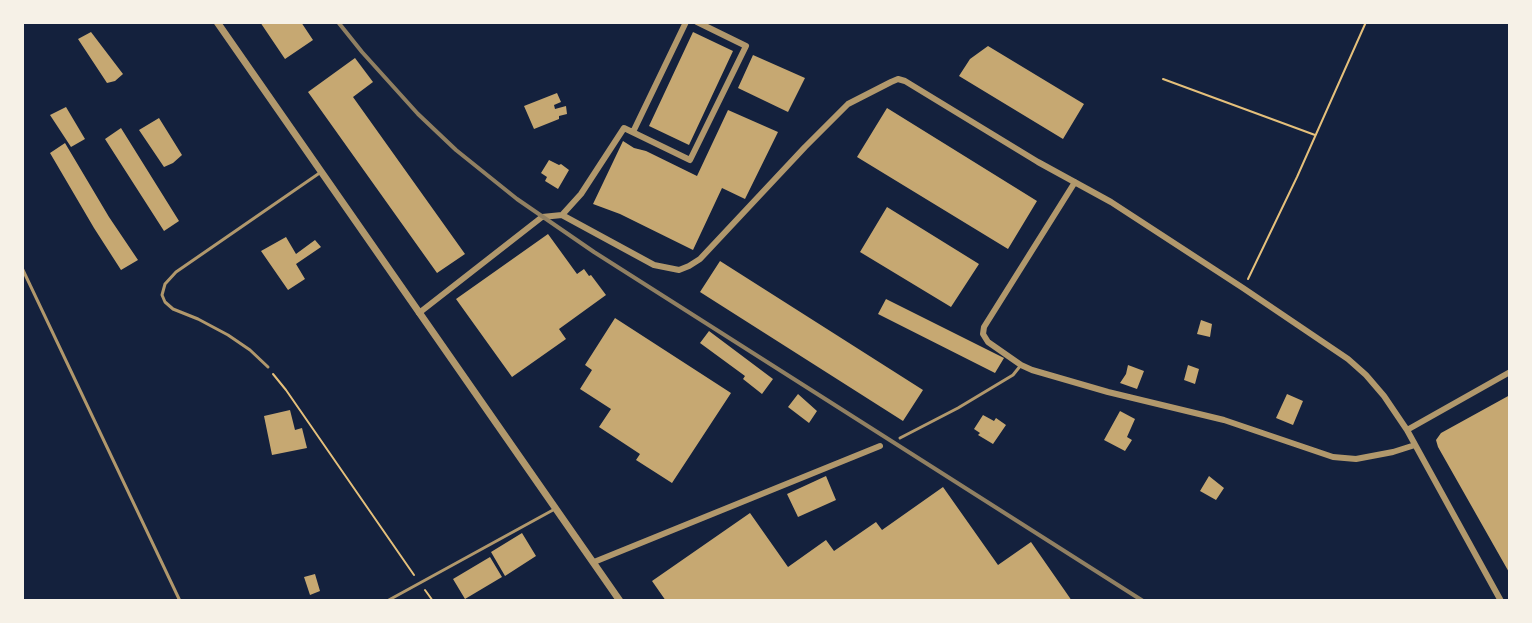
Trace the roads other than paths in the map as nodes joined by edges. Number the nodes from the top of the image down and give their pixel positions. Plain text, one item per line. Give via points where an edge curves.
1 (217, 22) edge
2 (686, 22) edge
3 (697, 22) edge
4 (633, 132) junction
5 (321, 172) junction
6 (1075, 182) junction
7 (562, 215) junction
8 (22, 268) edge
9 (419, 313) junction
10 (1021, 365) junction
11 (268, 367) road end
12 (1510, 372) edge
13 (1407, 430) junction
14 (900, 438) dead end
15 (1415, 445) junction
16 (880, 446) dead end
17 (556, 508) junction
18 (594, 562) junction
19 (180, 601) edge
20 (387, 601) edge
21 (620, 601) edge
22 (1501, 601) edge

1 - 5 street
2 - 4 street
3 - 4 street via 746,46 690,160
4 - 7 street via 624,128
5 - 9 street
5 - 11 lane via 176,272 162,295 173,309 228,335
6 - 7 street via 898,79 848,104 700,259 679,270 654,265
6 - 10 street via 984,327 988,342
6 - 13 street via 1348,359 1384,396
7 - 9 street via 542,217
8 - 19 lane
9 - 17 street
10 - 14 lane via 1013,375
10 - 15 street via 1224,420 1333,457 1356,459
12 - 13 street
13 - 15 street
15 - 22 street
16 - 18 street
17 - 18 street
17 - 20 lane
18 - 21 street

